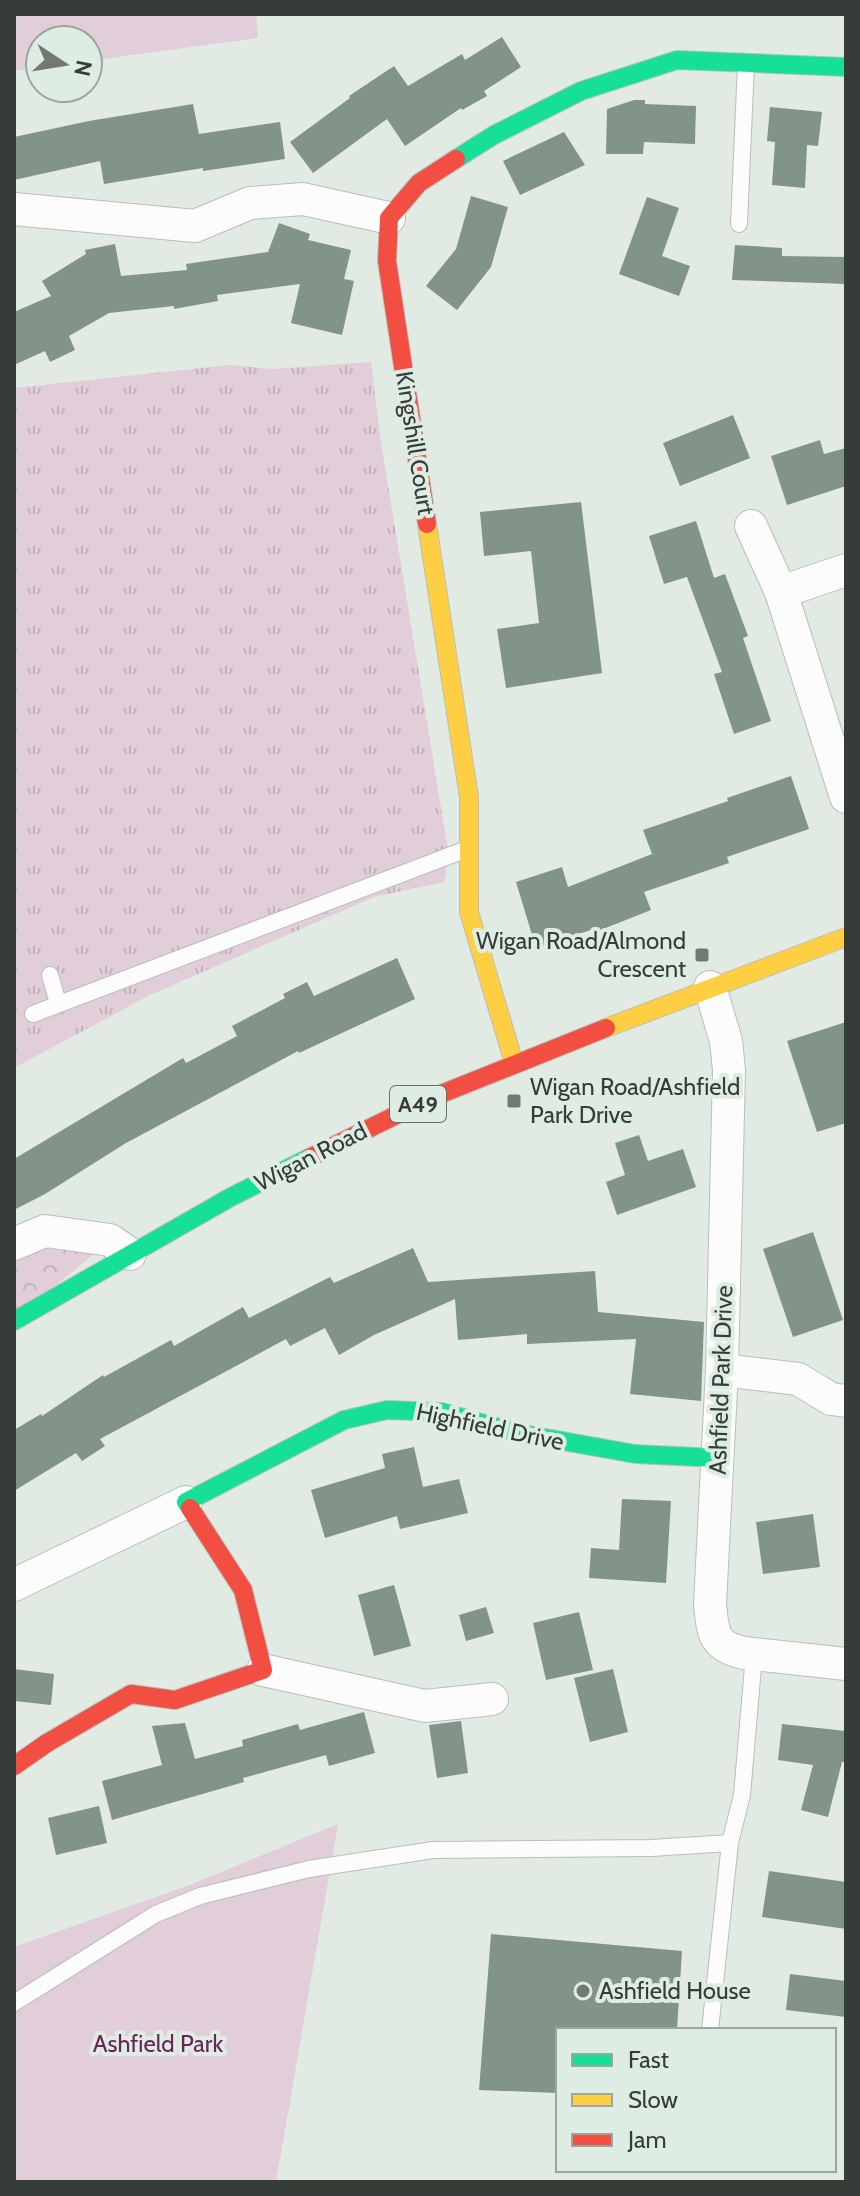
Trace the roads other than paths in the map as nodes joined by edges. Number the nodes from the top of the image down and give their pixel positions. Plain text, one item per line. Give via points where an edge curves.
1 (746, 62) junction
2 (846, 67) edge
3 (14, 209) edge
4 (389, 218) junction
5 (739, 224) dead end
6 (751, 526) dead end
7 (846, 570) edge
8 (781, 592) junction
9 (846, 797) edge
10 (469, 849) junction
11 (846, 937) edge
12 (50, 975) dead end
13 (710, 987) junction
14 (58, 1003) junction
15 (33, 1014) dead end
16 (514, 1063) junction
17 (14, 1244) edge
18 (130, 1254) junction
19 (14, 1321) edge
20 (722, 1370) junction
21 (846, 1401) edge
22 (718, 1458) junction
23 (186, 1502) junction
24 (14, 1585) edge
25 (754, 1655) junction
26 (846, 1664) edge
27 (263, 1670) junction
28 (492, 1699) dead end
29 (14, 1766) edge
30 (730, 1843) junction
31 (14, 2003) edge
32 (710, 2028) edge

1 - 2 main road
1 - 4 main road via 677,60 581,91 494,135 419,183
1 - 5 lane
3 - 4 street via 195,226 250,203 303,199
4 - 10 main road, Kingshill Court via 387,261 469,797
6 - 8 street
7 - 8 street
8 - 9 street
10 - 14 lane
10 - 16 main road, Kingshill Court via 469,912
11 - 13 main road, Wigan Road / A49
12 - 14 lane
13 - 16 main road, Wigan Road / A49
13 - 20 street, Ashfield Park Drive via 729,1070
14 - 15 lane
16 - 18 main road, Wigan Road / A49 via 331,1145
17 - 18 street via 45,1231 110,1240
18 - 19 main road, Wigan Road / A49
20 - 21 street via 798,1379 831,1399
20 - 22 street, Ashfield Park Drive
22 - 23 main road, Highfield Drive via 584,1447 441,1412 387,1410 344,1420
22 - 25 street, Ashfield Park Drive via 712,1622 721,1645
23 - 24 street, Highfield Drive
23 - 27 main road via 243,1590
25 - 26 street, Ashfield Park Drive
25 - 30 lane via 742,1795
27 - 28 street via 425,1706
27 - 29 main road via 175,1700 131,1694
30 - 31 lane via 433,1850 309,1869 200,1896 156,1914
30 - 32 lane

